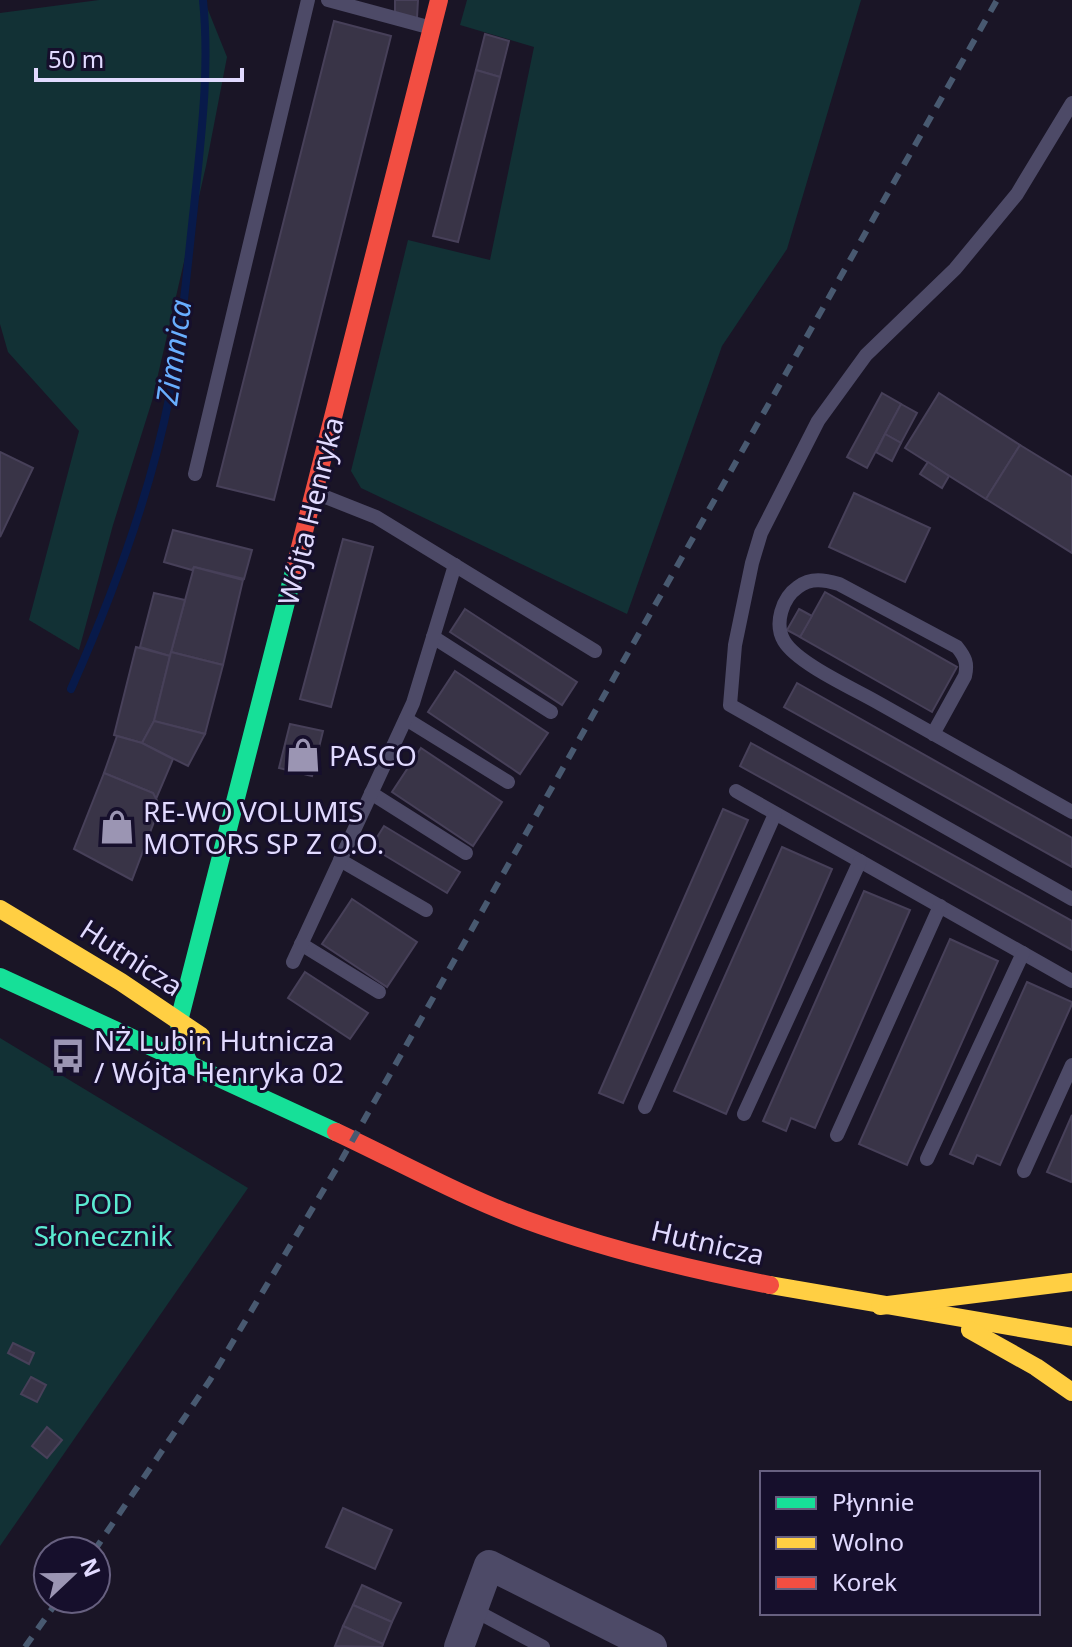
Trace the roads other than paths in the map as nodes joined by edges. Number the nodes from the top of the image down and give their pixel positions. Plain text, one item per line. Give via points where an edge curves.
1 (308, 0) edge
2 (328, 0) edge
3 (439, 0) edge
4 (432, 28) junction
5 (1072, 103) edge
6 (195, 474) dead end
7 (314, 493) junction
8 (455, 565) junction
9 (433, 637) junction
10 (595, 651) dead end
11 (551, 712) dead end
12 (406, 719) junction
13 (933, 734) junction
14 (508, 782) dead end
15 (736, 791) dead end
16 (371, 793) junction
17 (1072, 812) edge
18 (775, 814) junction
19 (466, 853) dead end
20 (340, 860) junction
21 (860, 861) junction
22 (1072, 899) edge
23 (940, 906) junction
24 (0, 909) edge
25 (426, 910) dead end
26 (301, 944) junction
27 (1023, 953) junction
28 (293, 962) dead end
29 (0, 977) edge
30 (1072, 981) edge
31 (379, 992) dead end
32 (179, 1021) junction
33 (114, 1030) junction
34 (221, 1049) dead end
35 (190, 1065) junction
36 (1072, 1065) edge
37 (259, 1076) dead end
38 (645, 1107) dead end
39 (744, 1114) dead end
40 (837, 1135) dead end
41 (350, 1138) junction
42 (927, 1159) dead end
43 (1024, 1171) dead end
44 (1072, 1282) edge
45 (880, 1306) junction
46 (944, 1316) junction
47 (1072, 1337) edge
48 (1072, 1392) edge
49 (474, 1610) junction
50 (459, 1647) edge
51 (543, 1647) edge
52 (652, 1647) edge

1 - 6 lane
2 - 4 lane
3 - 4 main road, Wójta Henryka
4 - 7 main road, Wójta Henryka
5 - 22 lane via 1017,194 955,269 866,355 818,421 761,533 735,645 730,705
7 - 8 lane via 376,517
7 - 32 main road, Wójta Henryka
8 - 9 lane
8 - 10 lane
9 - 11 lane
9 - 12 lane
12 - 14 lane
12 - 16 lane
13 - 13 lane via 811,665 785,644 780,618 797,587 822,579 839,584 957,647 967,666 965,676
13 - 17 lane
15 - 18 lane
16 - 19 lane
16 - 20 lane
18 - 21 lane
18 - 38 lane
20 - 25 lane
20 - 26 lane
21 - 23 lane
21 - 39 lane
23 - 27 lane
23 - 40 lane
24 - 32 main road, Hutnicza
26 - 28 lane
26 - 31 lane
27 - 30 lane
27 - 42 lane
29 - 33 main road, Hutnicza
32 - 33 street via 159,1030
32 - 34 main road, Hutnicza
32 - 35 main road, Wójta Henryka via 181,1046
33 - 35 main road, Hutnicza
35 - 41 main road, Hutnicza
36 - 43 lane
37 - 41 main road, Hutnicza
41 - 45 main road, Hutnicza via 482,1203 564,1233 696,1270
44 - 45 main road
45 - 46 main road, Hutnicza
46 - 47 main road, Hutnicza
46 - 48 main road
49 - 50 street
49 - 51 lane
49 - 52 street via 489,1565

